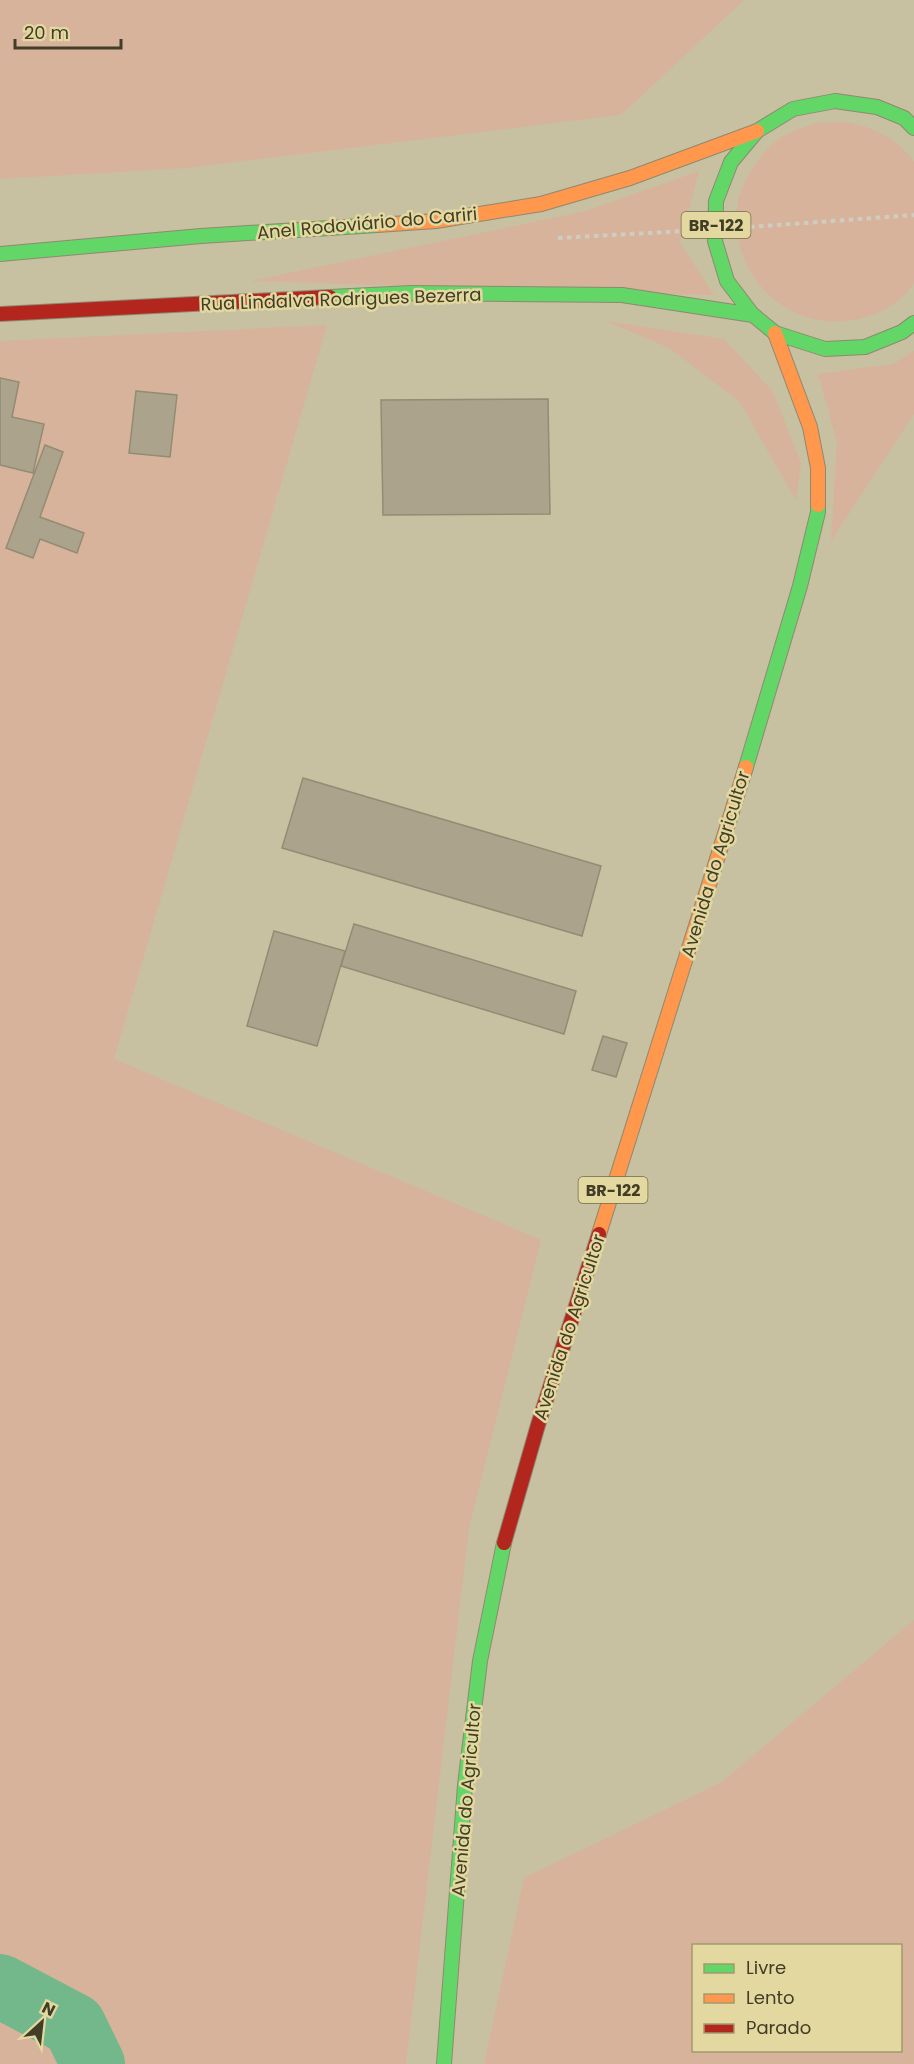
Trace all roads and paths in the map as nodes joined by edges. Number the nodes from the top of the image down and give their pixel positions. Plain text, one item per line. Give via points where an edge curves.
1 (911, 122) edge
2 (757, 131) junction
3 (0, 254) edge
4 (0, 314) edge
5 (753, 315) junction
6 (914, 322) edge
7 (775, 333) junction
8 (444, 2064) edge

1 - 2 main road, Anel Rodoviário do Cariri / BR-122 via 877,107 835,101 793,109
2 - 3 main road, Anel Rodoviário do Cariri via 630,178 541,204 436,221
2 - 5 main road, Anel Rodoviário do Cariri / BR-122 via 731,162 716,201 715,241 727,280
4 - 5 main road, Rua Lindalva Rodrigues Bezerra via 412,293 621,295
5 - 7 main road, Anel Rodoviário do Cariri / BR-122
6 - 7 main road, Anel Rodoviário do Cariri / BR-122 via 903,332 865,347 825,349
7 - 8 main road, Avenida do Agricultor / BR-122 via 810,427 818,468 818,512 739,791 506,1535 480,1661 468,1762

